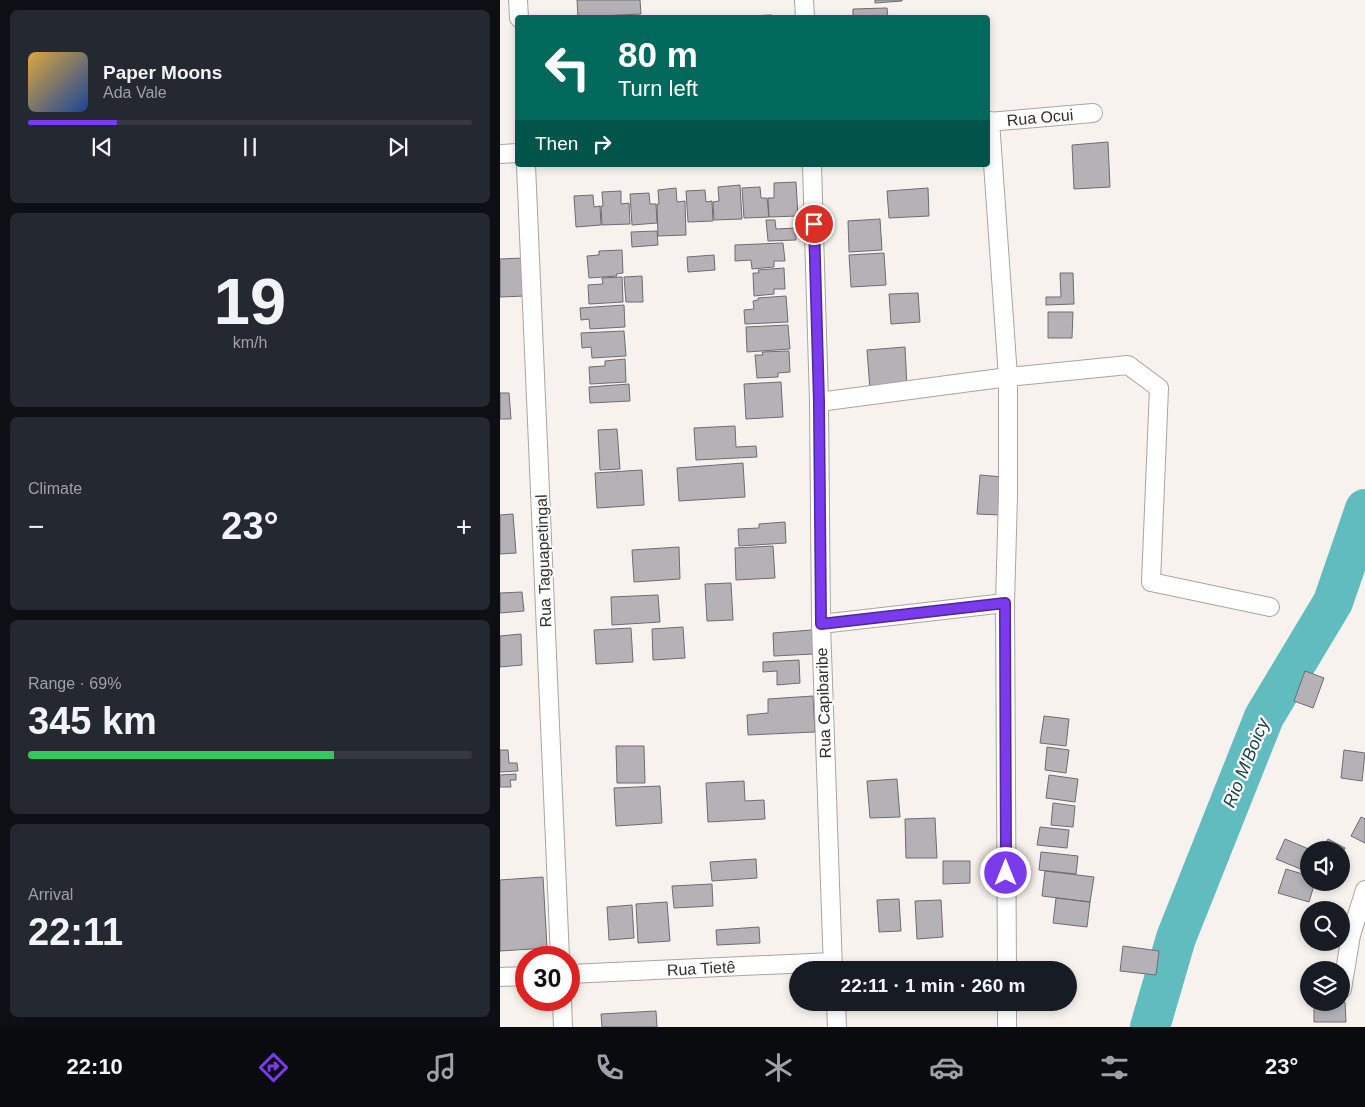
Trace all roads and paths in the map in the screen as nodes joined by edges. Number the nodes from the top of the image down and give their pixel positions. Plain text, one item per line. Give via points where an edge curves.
1 (518, 0) edge
2 (804, 0) edge
3 (519, 15) edge
4 (805, 15) edge
5 (1093, 113) dead end
6 (990, 121) edge
7 (990, 134) edge
8 (515, 153) edge
9 (500, 154) edge
10 (526, 167) edge
11 (812, 167) edge
12 (1008, 377) junction
13 (819, 402) junction
14 (1005, 603) junction
15 (1270, 607) dead end
16 (821, 624) junction
17 (1365, 890) edge
18 (559, 946) edge
19 (833, 961) edge
20 (1007, 961) edge
21 (1347, 961) edge
22 (789, 967) edge
23 (580, 974) edge
24 (515, 976) edge
25 (500, 977) edge
26 (562, 1011) edge
27 (837, 1011) edge
28 (1007, 1011) edge
29 (563, 1027) edge
30 (838, 1027) edge
31 (1007, 1027) edge

1 - 3 street
2 - 4 street
5 - 6 street, Rua Ocui
7 - 12 street
8 - 9 street
10 - 18 street, Rua Taguapetingal
11 - 13 street, Rua Capibaribe
12 - 13 street
12 - 14 street
12 - 15 street via 1128,365 1159,388 1151,582
13 - 16 street, Rua Capibaribe
14 - 16 street
14 - 20 street
16 - 19 street, Rua Capibaribe
17 - 21 street
22 - 23 street, Rua Tietê
24 - 25 street
26 - 29 street
27 - 30 street
28 - 31 street

